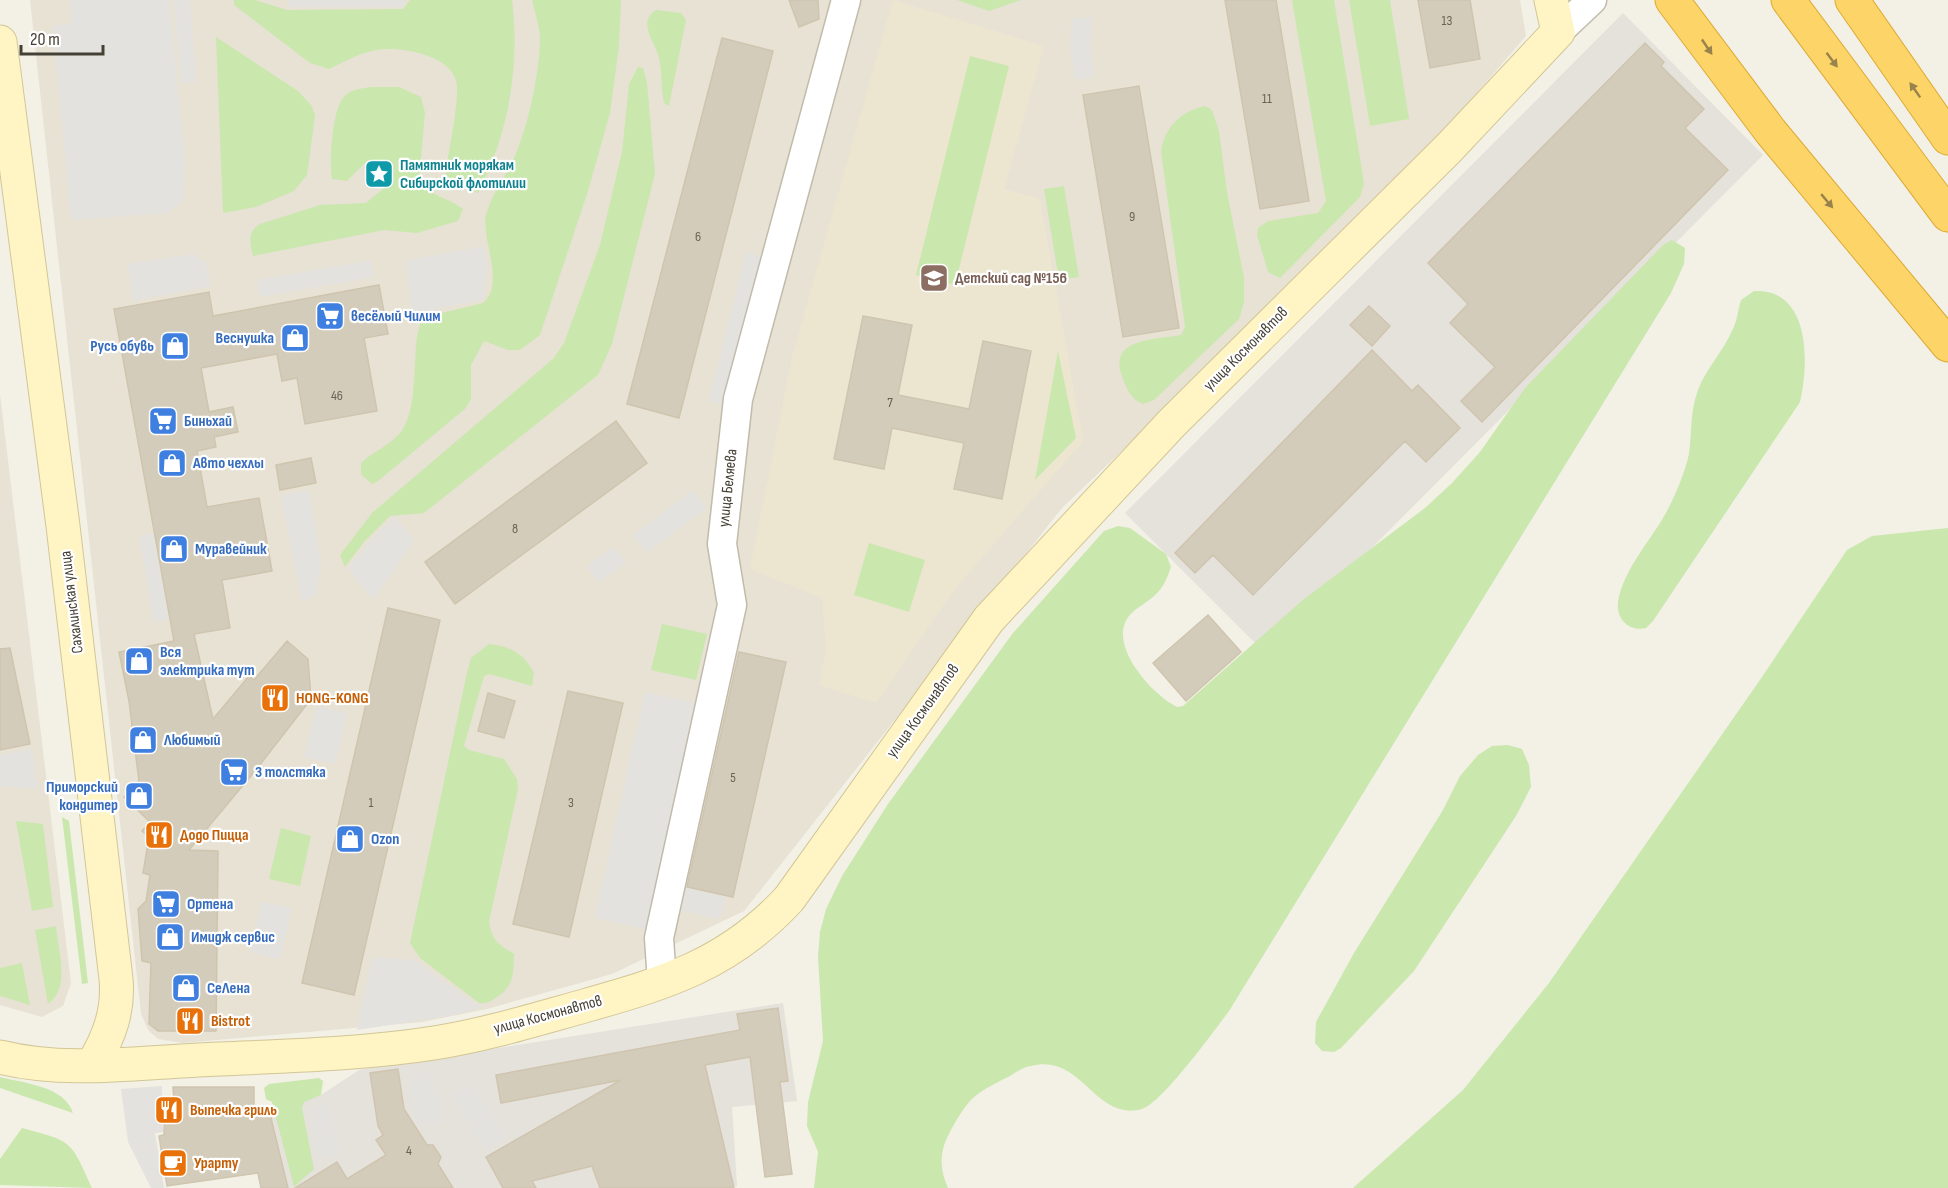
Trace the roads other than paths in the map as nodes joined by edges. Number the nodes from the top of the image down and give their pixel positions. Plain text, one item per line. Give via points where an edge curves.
1 (846, 0) edge
2 (1551, 0) edge
3 (1592, 0) edge
4 (1672, 0) edge
5 (1852, 0) edge
6 (1792, 7) edge
7 (1558, 32) junction
8 (0, 42) edge
9 (1948, 138) edge
10 (1948, 215) edge
11 (1948, 345) edge
12 (662, 982) junction
13 (0, 1057) edge
14 (93, 1064) junction

1 - 12 street, улица Беляева via 738,399 722,544 732,605 659,938
2 - 7 main road
3 - 7 street
4 -> 11 highway via 1770,132
9 -> 5 highway
6 -> 10 highway
7 - 12 main road, улица Космонавтов via 1449,148 1172,423 989,619 821,858 764,927 712,962
8 - 14 main road, Сахалинская улица via 63,525 116,979 116,1009 107,1040
12 - 14 main road, улица Космонавтов via 535,1020 426,1044
13 - 14 main road via 38,1065

